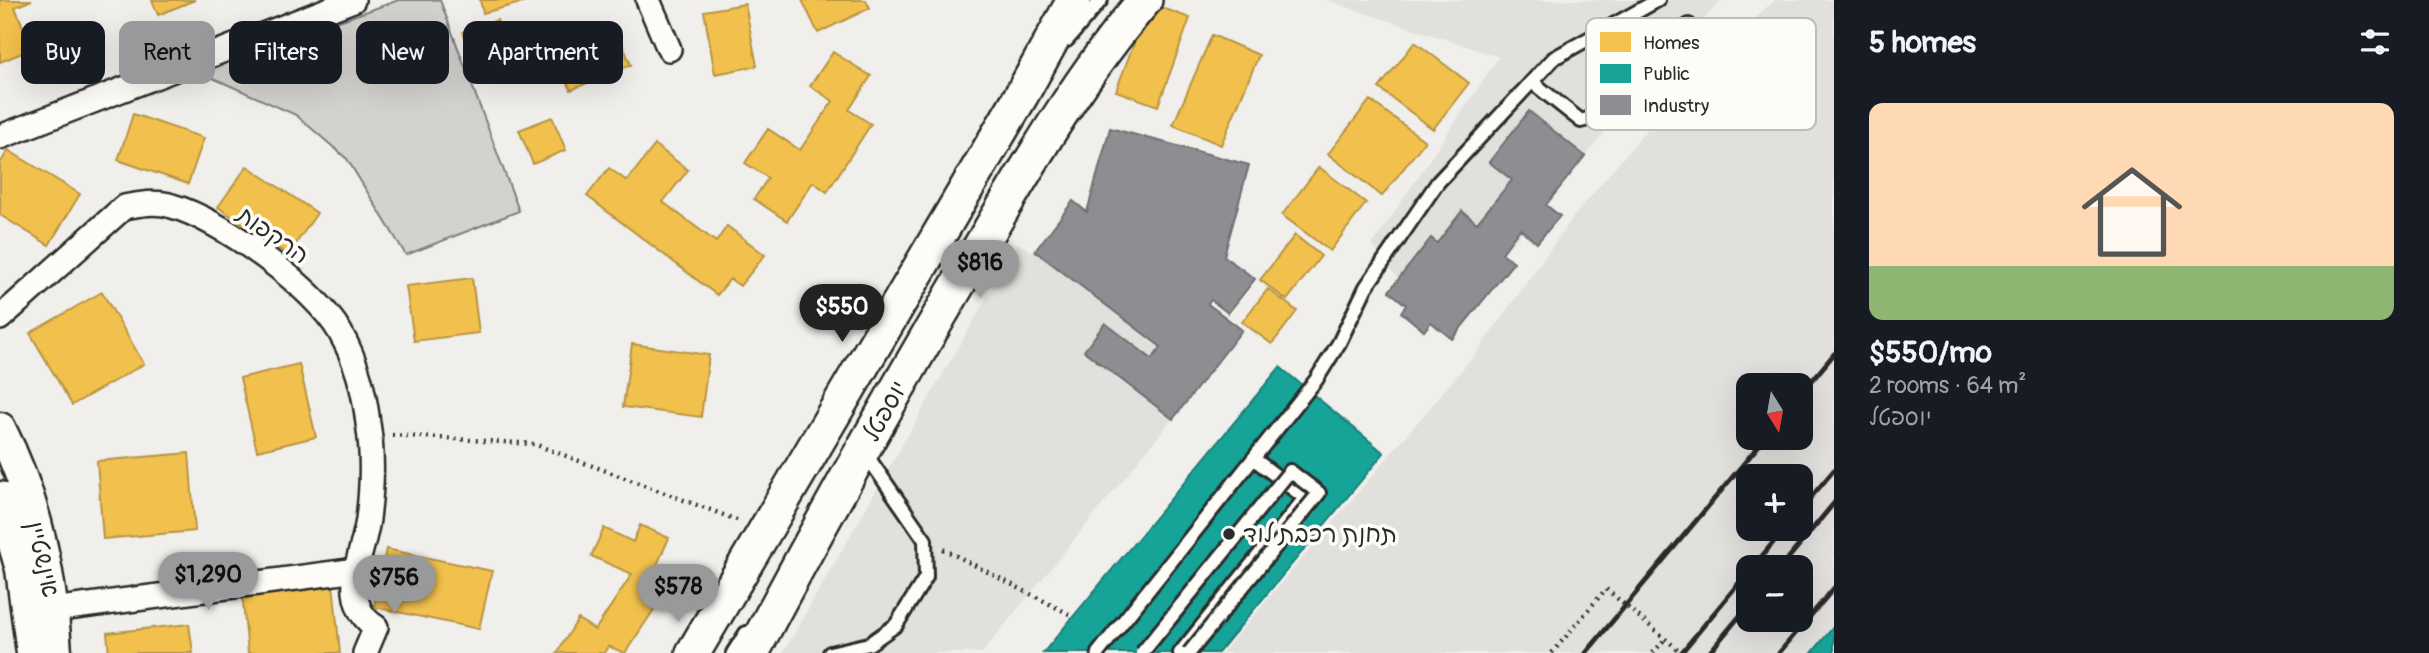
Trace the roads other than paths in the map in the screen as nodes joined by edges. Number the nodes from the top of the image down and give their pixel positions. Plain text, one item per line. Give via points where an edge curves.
1 (353, 0) edge
2 (648, 0) edge
3 (1073, 0) edge
4 (1101, 0) edge
5 (1144, 0) edge
6 (1658, 0) edge
7 (1626, 18) edge
8 (1586, 40) edge
9 (669, 49) dead end
10 (1532, 82) junction
11 (1022, 94) junction
12 (1586, 120) edge
13 (0, 137) edge
14 (0, 318) edge
15 (0, 428) edge
16 (864, 450) junction
17 (1254, 459) junction
18 (0, 497) edge
19 (357, 570) junction
20 (790, 580) junction
21 (42, 611) junction
22 (33, 653) edge
23 (56, 653) edge
24 (365, 653) edge
25 (693, 653) edge
26 (733, 653) edge
27 (752, 653) edge
28 (830, 653) edge
29 (1098, 653) edge
30 (1142, 653) edge
31 (1180, 653) edge
32 (1189, 653) edge

1 - 13 street
2 - 9 street
3 - 11 main road, יוספטל
4 - 11 lane
5 - 16 main road, יוספטל via 1016,186
6 - 7 lane
8 - 10 lane via 1554,58
10 - 12 lane via 1581,121
10 - 17 lane via 1438,182 1366,287 1316,380
11 - 25 main road, יוספטל
14 - 19 street, הרקפות via 124,207 145,203 171,205 208,221 297,281 339,330 362,377 370,434 368,519
15 - 21 street, אינשטיין via 18,463 39,537
16 - 20 main road, יוספטל
16 - 28 lane via 925,540 926,576 896,625 869,643
17 - 29 lane
17 - 31 lane via 1305,498
18 - 21 street, אינשטיין via 21,569
19 - 21 street
19 - 24 street, הרקפות via 358,606 365,620 376,627
20 - 26 lane
20 - 27 main road, יוספטל
21 - 22 street, אינשטיין
21 - 23 street, אינשטיין
30 - 32 lane, bridge via 1290,471 1319,493

